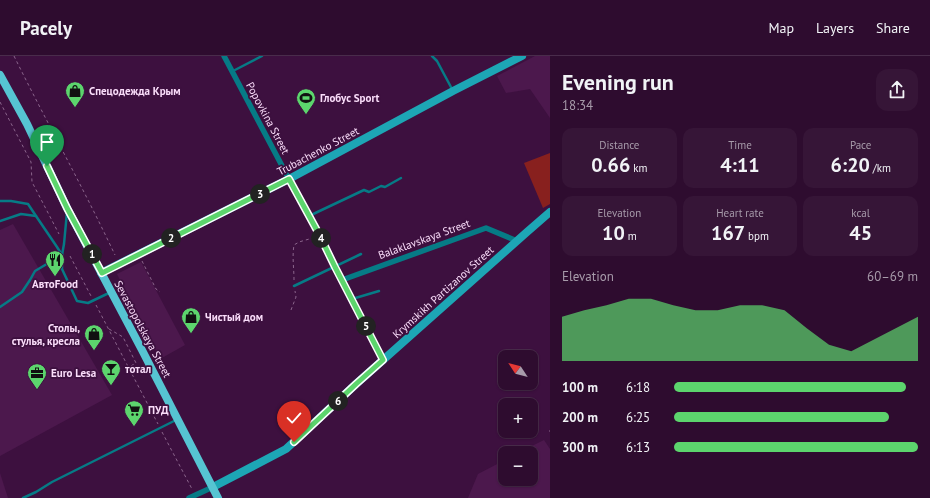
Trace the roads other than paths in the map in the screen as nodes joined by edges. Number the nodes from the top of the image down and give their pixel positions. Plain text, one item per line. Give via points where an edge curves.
1 (224, 56) edge
2 (262, 56) edge
3 (432, 56) edge
4 (522, 56) edge
5 (232, 72) junction
6 (0, 75) edge
7 (453, 91) junction
8 (401, 178) dead end
9 (289, 179) junction
10 (0, 200) edge
11 (67, 208) junction
12 (550, 212) edge
13 (36, 216) junction
14 (309, 216) junction
15 (0, 221) edge
16 (517, 241) junction
17 (361, 254) dead end
18 (62, 255) junction
19 (335, 267) junction
20 (102, 273) junction
21 (342, 280) junction
22 (294, 286) road end
23 (379, 291) dead end
24 (111, 292) junction
25 (352, 299) junction
26 (0, 307) edge
27 (383, 360) junction
28 (178, 419) junction
29 (213, 487) junction
30 (192, 497) edge
31 (23, 498) edge
32 (218, 498) edge

1 - 5 street, Popovkina Street
2 - 5 lane
3 - 7 lane via 438,61
4 - 7 street, Trubachenko Street
5 - 9 street, Popovkina Street
6 - 11 main road, Sevastopolskaya Street via 27,124
7 - 9 street, Trubachenko Street
8 - 14 lane via 385,187 380,186 369,192 364,190
9 - 14 lane, Popovkina Street
9 - 20 street, Trubachenko Street
10 - 13 lane via 28,204
11 - 18 lane
11 - 20 main road, Sevastopolskaya Street
12 - 16 street
13 - 15 lane via 21,214
13 - 18 lane
14 - 19 lane, Popovkina Street
16 - 21 street, Balaklavskaya Street via 486,228
16 - 27 street, Krymskikh Partizanov Street
17 - 19 lane
18 - 24 lane via 62,269 77,301 88,303
18 - 26 lane via 35,271 22,292
19 - 21 lane, Popovkina Street
19 - 22 lane
20 - 24 main road, Sevastopolskaya Street
21 - 25 street, Popovkina Street
23 - 25 lane
24 - 28 main road, Sevastopolskaya Street
25 - 27 street, Popovkina Street
27 - 29 street, Krymskikh Partizanov Street via 286,449
28 - 29 main road, Sevastopolskaya Street
28 - 31 lane
29 - 30 street
29 - 32 main road, Sevastopolskaya Street

